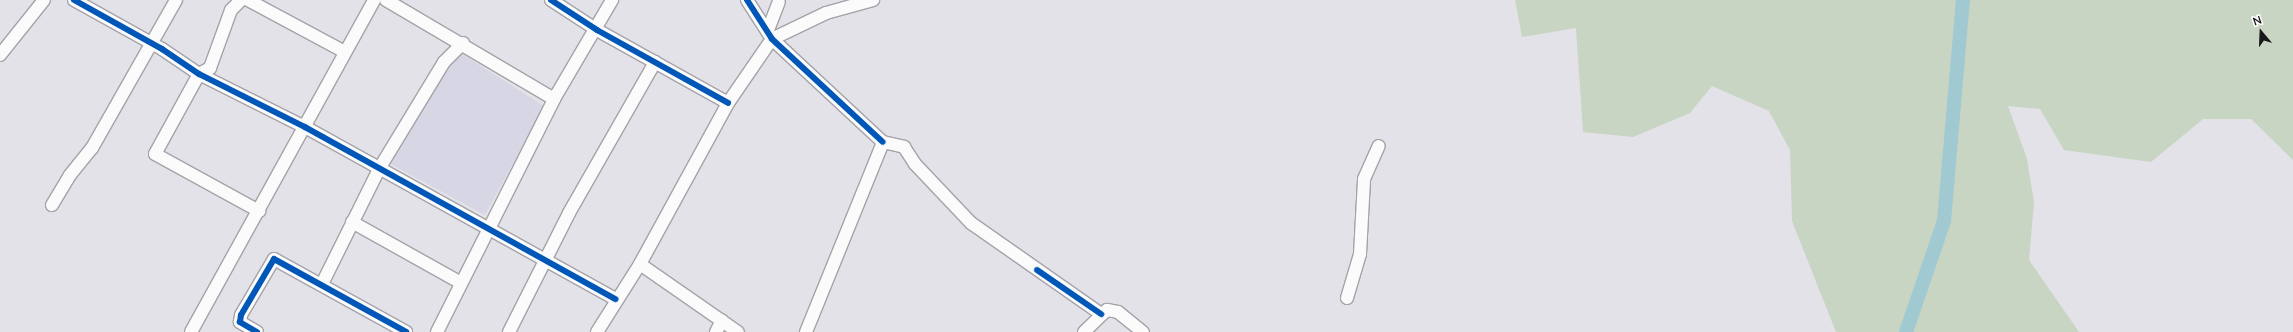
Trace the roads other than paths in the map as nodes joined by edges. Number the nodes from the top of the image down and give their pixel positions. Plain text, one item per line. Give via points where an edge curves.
1 (49, 0) edge
2 (74, 0) edge
3 (176, 0) edge
4 (241, 0) edge
5 (248, 0) edge
6 (374, 0) edge
7 (386, 0) edge
8 (551, 0) edge
9 (612, 0) edge
10 (873, 0) edge
11 (779, 1) edge
12 (750, 2) edge
13 (41, 4) edge
14 (597, 30) junction
15 (770, 35) junction
16 (463, 43) junction
17 (152, 44) junction
18 (345, 52) junction
19 (0, 55) edge
20 (655, 62) junction
21 (199, 74) junction
22 (554, 100) junction
23 (728, 102) junction
24 (305, 127) junction
25 (883, 142) junction
26 (1379, 146) dead end
27 (379, 169) junction
28 (52, 205) dead end
29 (260, 211) junction
30 (352, 222) junction
31 (490, 229) junction
32 (544, 259) junction
33 (640, 264) junction
34 (461, 283) junction
35 (322, 284) junction
36 (1348, 298) dead end
37 (615, 299) junction
38 (1101, 314) junction
39 (722, 320) junction
40 (191, 332) edge
41 (257, 332) edge
42 (406, 332) edge
43 (437, 332) edge
44 (509, 332) edge
45 (597, 332) edge
46 (716, 332) edge
47 (738, 332) edge
48 (806, 332) edge
49 (1084, 332) edge
50 (1143, 332) edge

1 - 13 street
2 - 17 street
3 - 17 street
4 - 21 street via 231,10 210,68
5 - 18 street
6 - 18 street
7 - 16 street
8 - 14 street
9 - 14 street
10 - 15 street via 826,13
11 - 12 street via 768,7
11 - 15 street
12 - 15 street
13 - 19 street
14 - 20 street
14 - 22 street
15 - 23 street
15 - 25 street
16 - 22 street
16 - 27 street via 444,62
17 - 21 street
17 - 28 street via 92,148 70,175
18 - 24 street
20 - 23 street
20 - 32 street
21 - 24 street
21 - 29 street via 155,154
22 - 31 street
23 - 33 street
24 - 27 street
24 - 29 street
25 - 38 street via 904,147 915,164 971,224 1002,249
25 - 48 street
26 - 36 street via 1364,179 1360,254
27 - 30 street
27 - 31 street
29 - 40 street
30 - 34 street
30 - 35 street
31 - 32 street
31 - 34 street
32 - 37 street
32 - 44 street
33 - 37 street
33 - 39 street
34 - 43 street
35 - 41 street via 274,259 241,315 240,322
35 - 42 street
37 - 45 street
38 - 49 street
38 - 50 street via 1106,310 1118,312
39 - 46 street
39 - 47 street

